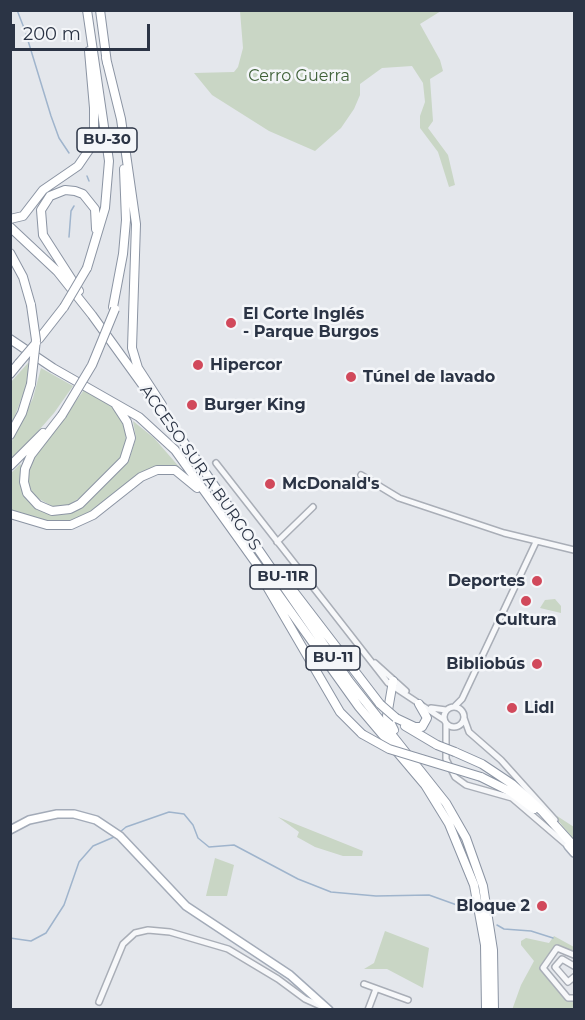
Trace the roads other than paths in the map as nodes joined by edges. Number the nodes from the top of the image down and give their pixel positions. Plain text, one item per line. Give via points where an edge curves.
1 (87, 10) edge
2 (100, 10) edge
3 (106, 58) junction
4 (10, 219) edge
5 (10, 227) edge
6 (10, 253) edge
7 (87, 268) junction
8 (92, 315) junction
9 (10, 339) edge
10 (10, 346) edge
11 (53, 368) junction
12 (11, 371) edge
13 (114, 401) junction
14 (61, 413) junction
15 (10, 435) edge
16 (196, 459) junction
17 (216, 463) dead end
18 (10, 466) edge
19 (361, 475) dead end
20 (211, 498) junction
21 (313, 507) dead end
22 (10, 514) edge
23 (277, 542) junction
24 (536, 542) junction
25 (574, 550) edge
26 (250, 555) junction
27 (392, 684) junction
28 (462, 699) junction
29 (455, 706) junction
30 (423, 707) junction
31 (447, 710) junction
32 (462, 710) junction
33 (396, 718) junction
34 (465, 718) junction
35 (445, 721) junction
36 (454, 821) junction
37 (10, 830) edge
38 (571, 846) edge
39 (574, 853) edge
40 (574, 955) edge
41 (574, 966) edge
42 (574, 977) edge
43 (364, 984) dead end
44 (376, 989) junction
45 (574, 998) edge
46 (408, 1000) dead end
47 (99, 1002) dead end
48 (328, 1009) edge
49 (368, 1010) edge
50 (486, 1010) edge
51 (494, 1010) edge

1 - 4 highway via 94,108 91,147 78,166 43,190 23,216
1 - 7 highway, BU-30 via 109,161 105,208
2 - 3 highway, BU-30
3 - 14 highway, BU-30, bridge via 125,177 123,254 114,308 91,362
3 - 16 highway via 121,119 136,224 132,348 138,368
5 - 8 highway, ACCESO SUR A BURGOS / BU-11 via 57,271
6 - 15 highway, bridge via 23,277 36,340 32,384
7 - 8 highway via 96,231 95,209 83,194 65,190 44,202 40,225
7 - 12 highway, BU-30, bridge via 64,307
8 - 16 highway, ACCESO SUR A BURGOS / BU-11
9 - 11 highway, ACCESO SUR A BURGOS / BU-11
10 - 11 highway
11 - 13 highway, ACCESO SUR A BURGOS / BU-11
13 - 14 highway via 127,422 131,438 124,460 80,504 52,511 38,505 27,493 25,469
13 - 20 highway, ACCESO SUR A BURGOS / BU-11 via 139,417 175,450
14 - 18 highway, BU-30
16 - 33 highway, BU-11R, bridge via 371,694
16 - 36 highway, ACCESO SUR A BURGOS / BU-11 via 349,681 432,782
17 - 23 street
19 - 24 street via 399,498
20 - 22 highway via 181,473 162,470 141,477 93,515 71,525 47,525
20 - 26 highway, ACCESO SUR A BURGOS / BU-11
21 - 23 street
23 - 27 street
24 - 25 street
24 - 28 street
26 - 36 highway, ACCESO SUR A BURGOS / BU-11 via 359,706
26 - 38 highway, BU-11R, bridge via 340,712 362,734 389,749 481,777 521,798
27 - 30 street
27 - 36 highway via 387,708 389,724 438,784
28 - 29 street
28 - 32 street
29 - 31 street
29 - 32 street
30 - 31 street
30 - 33 highway via 427,722 422,727
30 - 35 street
31 - 35 street
32 - 34 street
33 - 38 highway, bridge via 413,732 482,764 512,784 533,801
34 - 35 street via 459,726 452,727
34 - 38 street via 469,732 501,760 549,813
35 - 38 street via 446,759 455,777 466,785 512,798
36 - 50 highway, ACCESO SUR A BURGOS / BU-11 via 480,912
36 - 51 highway, ACCESO SUR A BURGOS / BU-11 via 466,838 483,886 491,928
37 - 48 main road via 57,813 84,816 117,833 186,906 290,975
38 - 39 main road
40 - 45 street via 557,948 543,968 568,998
41 - 42 street via 562,959 555,967 568,982
43 - 44 street
44 - 46 street
44 - 49 street
47 - 48 street via 123,944 135,933 148,930 170,932 228,949 305,999

